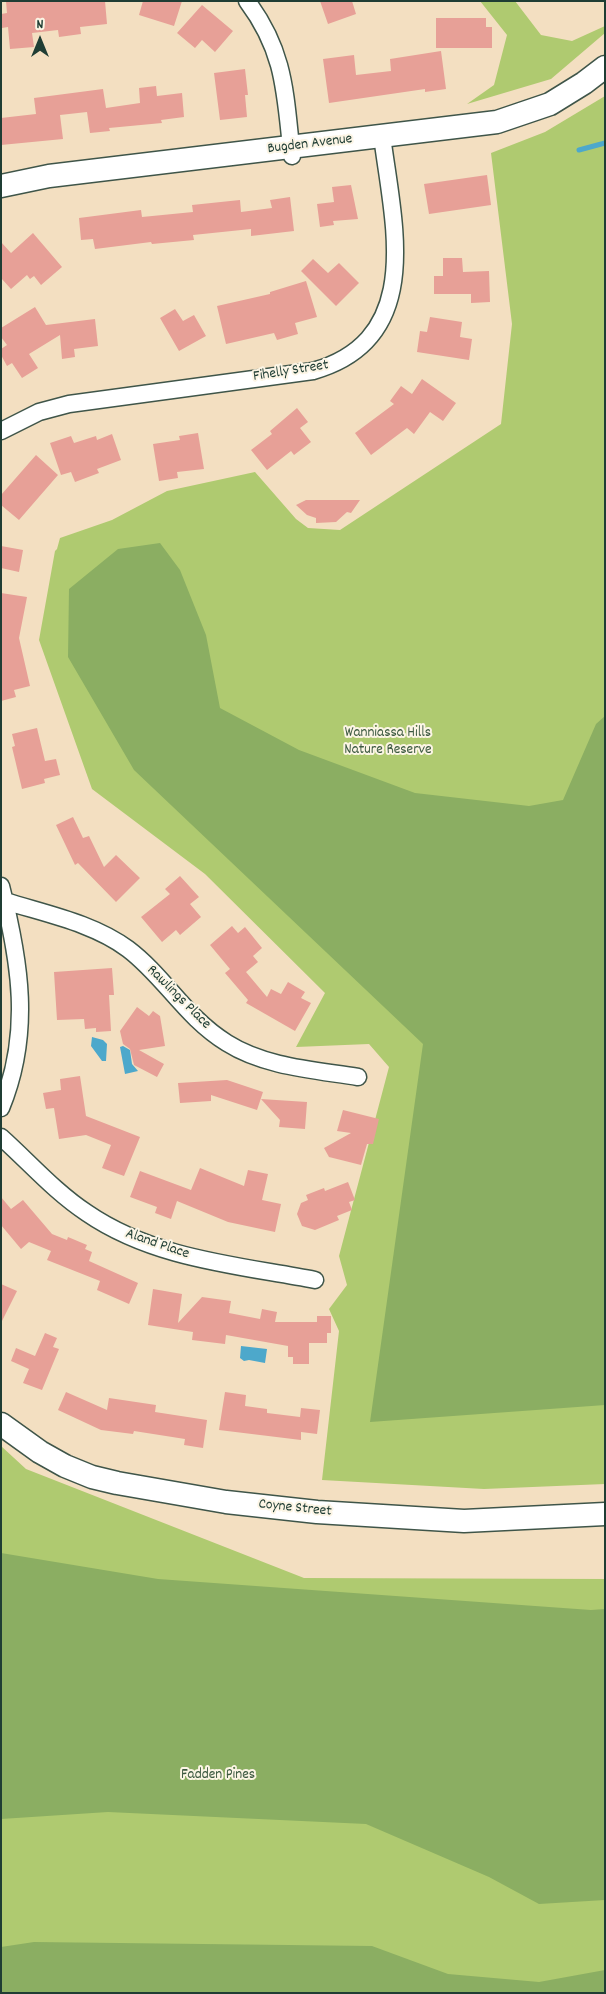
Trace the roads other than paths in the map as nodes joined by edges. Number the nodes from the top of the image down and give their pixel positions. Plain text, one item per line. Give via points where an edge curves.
1 (247, 1) edge
2 (605, 67) edge
3 (605, 81) edge
4 (498, 126) junction
5 (383, 140) junction
6 (292, 152) junction
7 (5, 189) edge
8 (1, 431) edge
9 (3, 893) edge
10 (358, 1077) dead end
11 (1, 1108) edge
12 (1, 1136) edge
13 (315, 1280) dead end
14 (1, 1424) edge
15 (605, 1514) edge

1 - 6 street via 262,21 276,52
2 - 4 street, Bugden Avenue via 550,104
3 - 4 street, Bugden Avenue via 555,113
4 - 5 street, Bugden Avenue
5 - 6 street, Bugden Avenue
5 - 8 street, Fihelly Street via 396,265 392,294 381,320 356,352 335,365 313,371 69,404 39,412
6 - 7 street, Bugden Avenue
9 - 10 street, Rawlings Place via 101,933 128,949 199,1023 242,1051 273,1062
9 - 11 street via 16,949 21,1009 16,1055
12 - 13 street, Aland Place via 70,1200 140,1243 178,1255
14 - 15 street, Coyne Street via 48,1457 92,1477 226,1502 317,1512 464,1521

